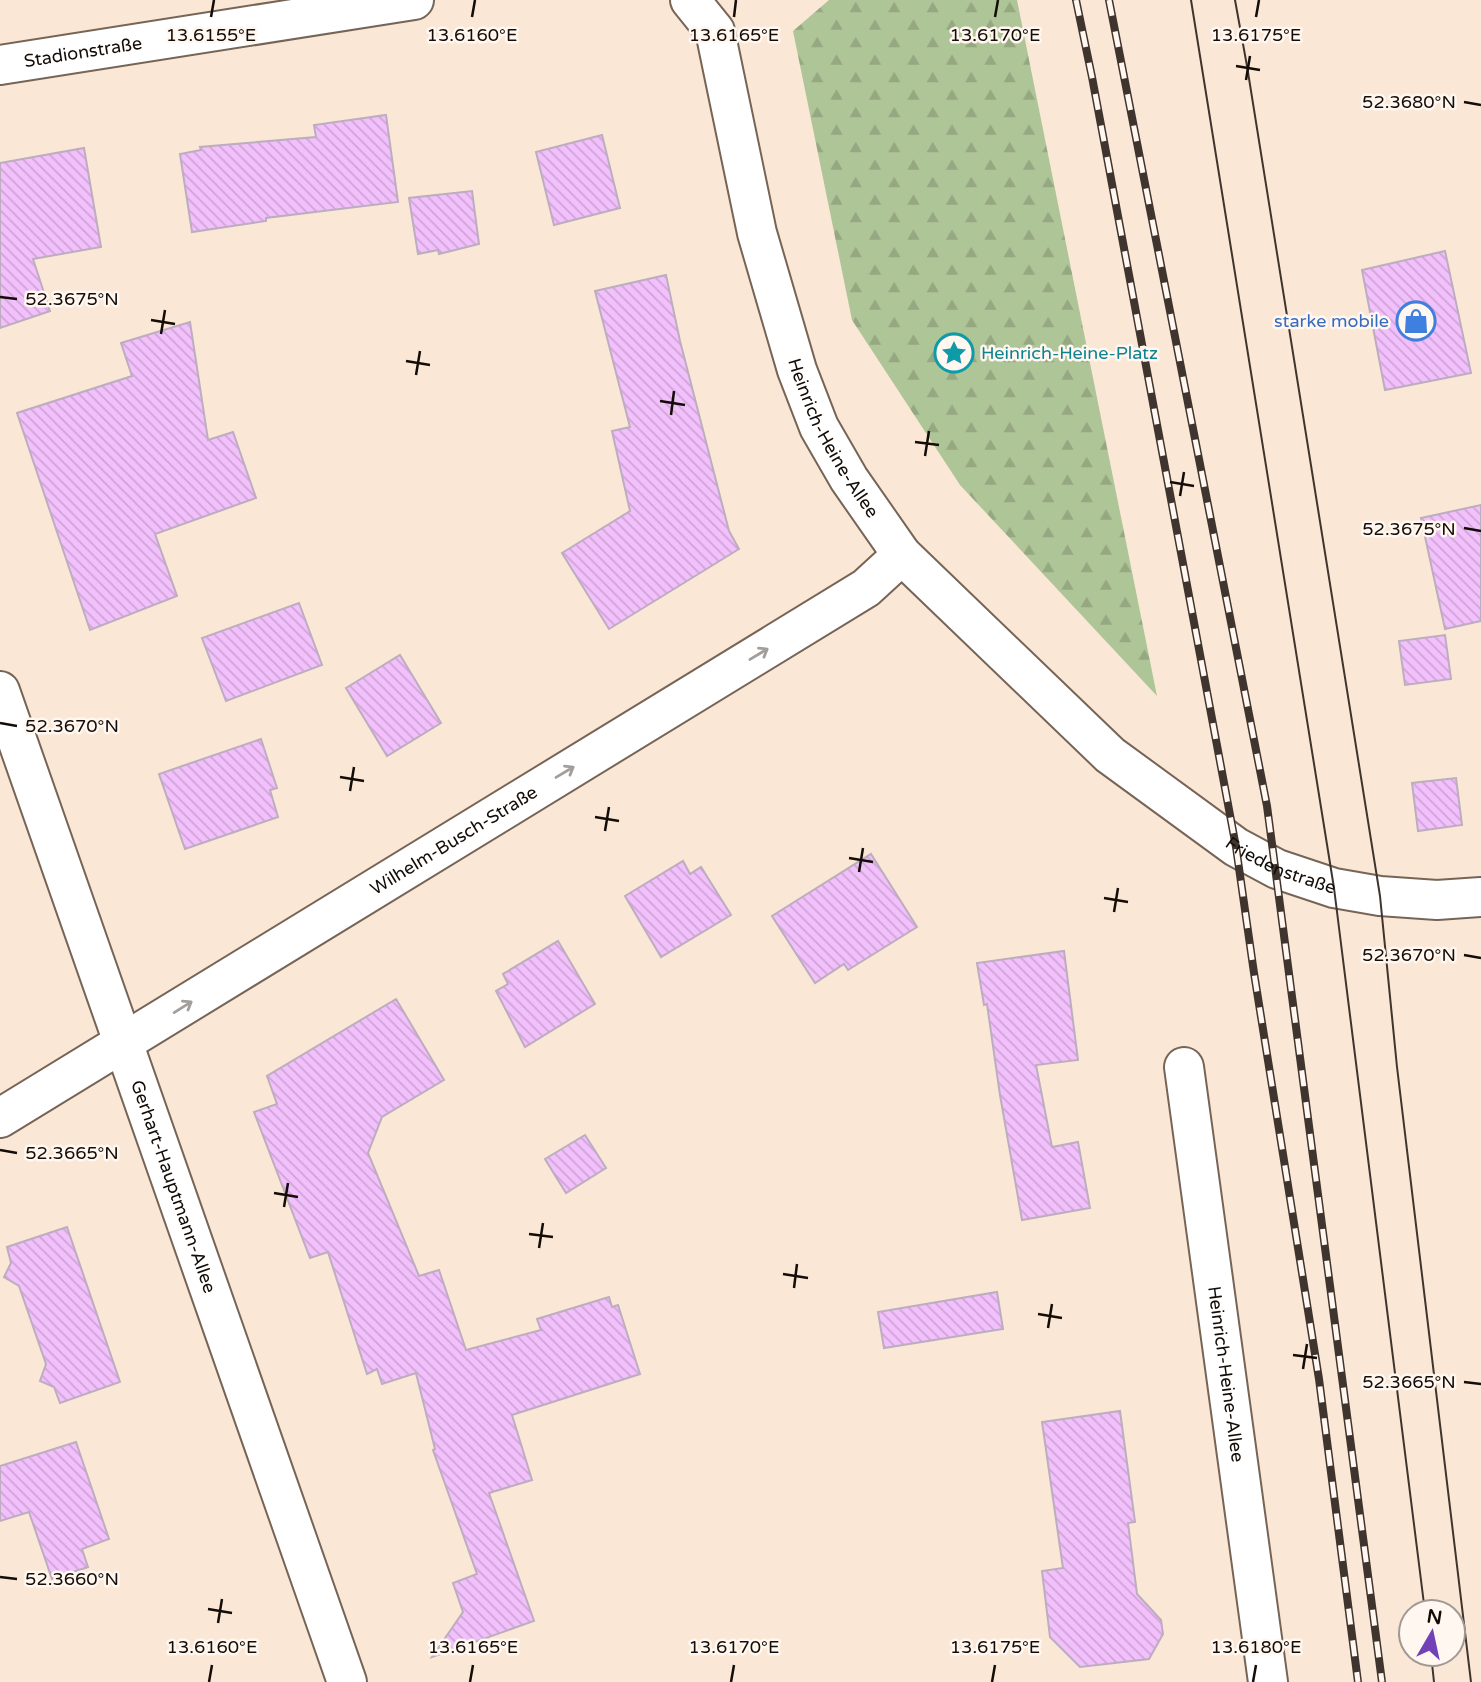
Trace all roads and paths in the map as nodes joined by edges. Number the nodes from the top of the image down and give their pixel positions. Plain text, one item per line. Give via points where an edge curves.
1 (414, 0) edge
2 (690, 0) edge
3 (0, 65) edge
4 (902, 555) junction
5 (0, 691) edge
6 (1110, 755) joint
7 (1481, 897) edge
8 (125, 1042) junction
9 (1184, 1067) dead end
10 (0, 1118) edge
11 (347, 1682) edge
12 (1268, 1682) edge

1 - 3 street, Stadionstraße
2 - 4 street, Heinrich-Heine-Allee via 715,31 757,233 797,370 819,427
4 - 6 street, Heinrich-Heine-Allee
8 -> 4 street, Wilhelm-Busch-Straße via 866,588
5 - 8 street, Gerhart-Hauptmann-Allee
6 - 7 street, Friedenstraße via 1236,846 1277,869 1334,888 1380,896
8 - 10 street, Wilhelm-Busch-Straße
8 - 11 street, Gerhart-Hauptmann-Allee
9 - 12 street, Heinrich-Heine-Allee

